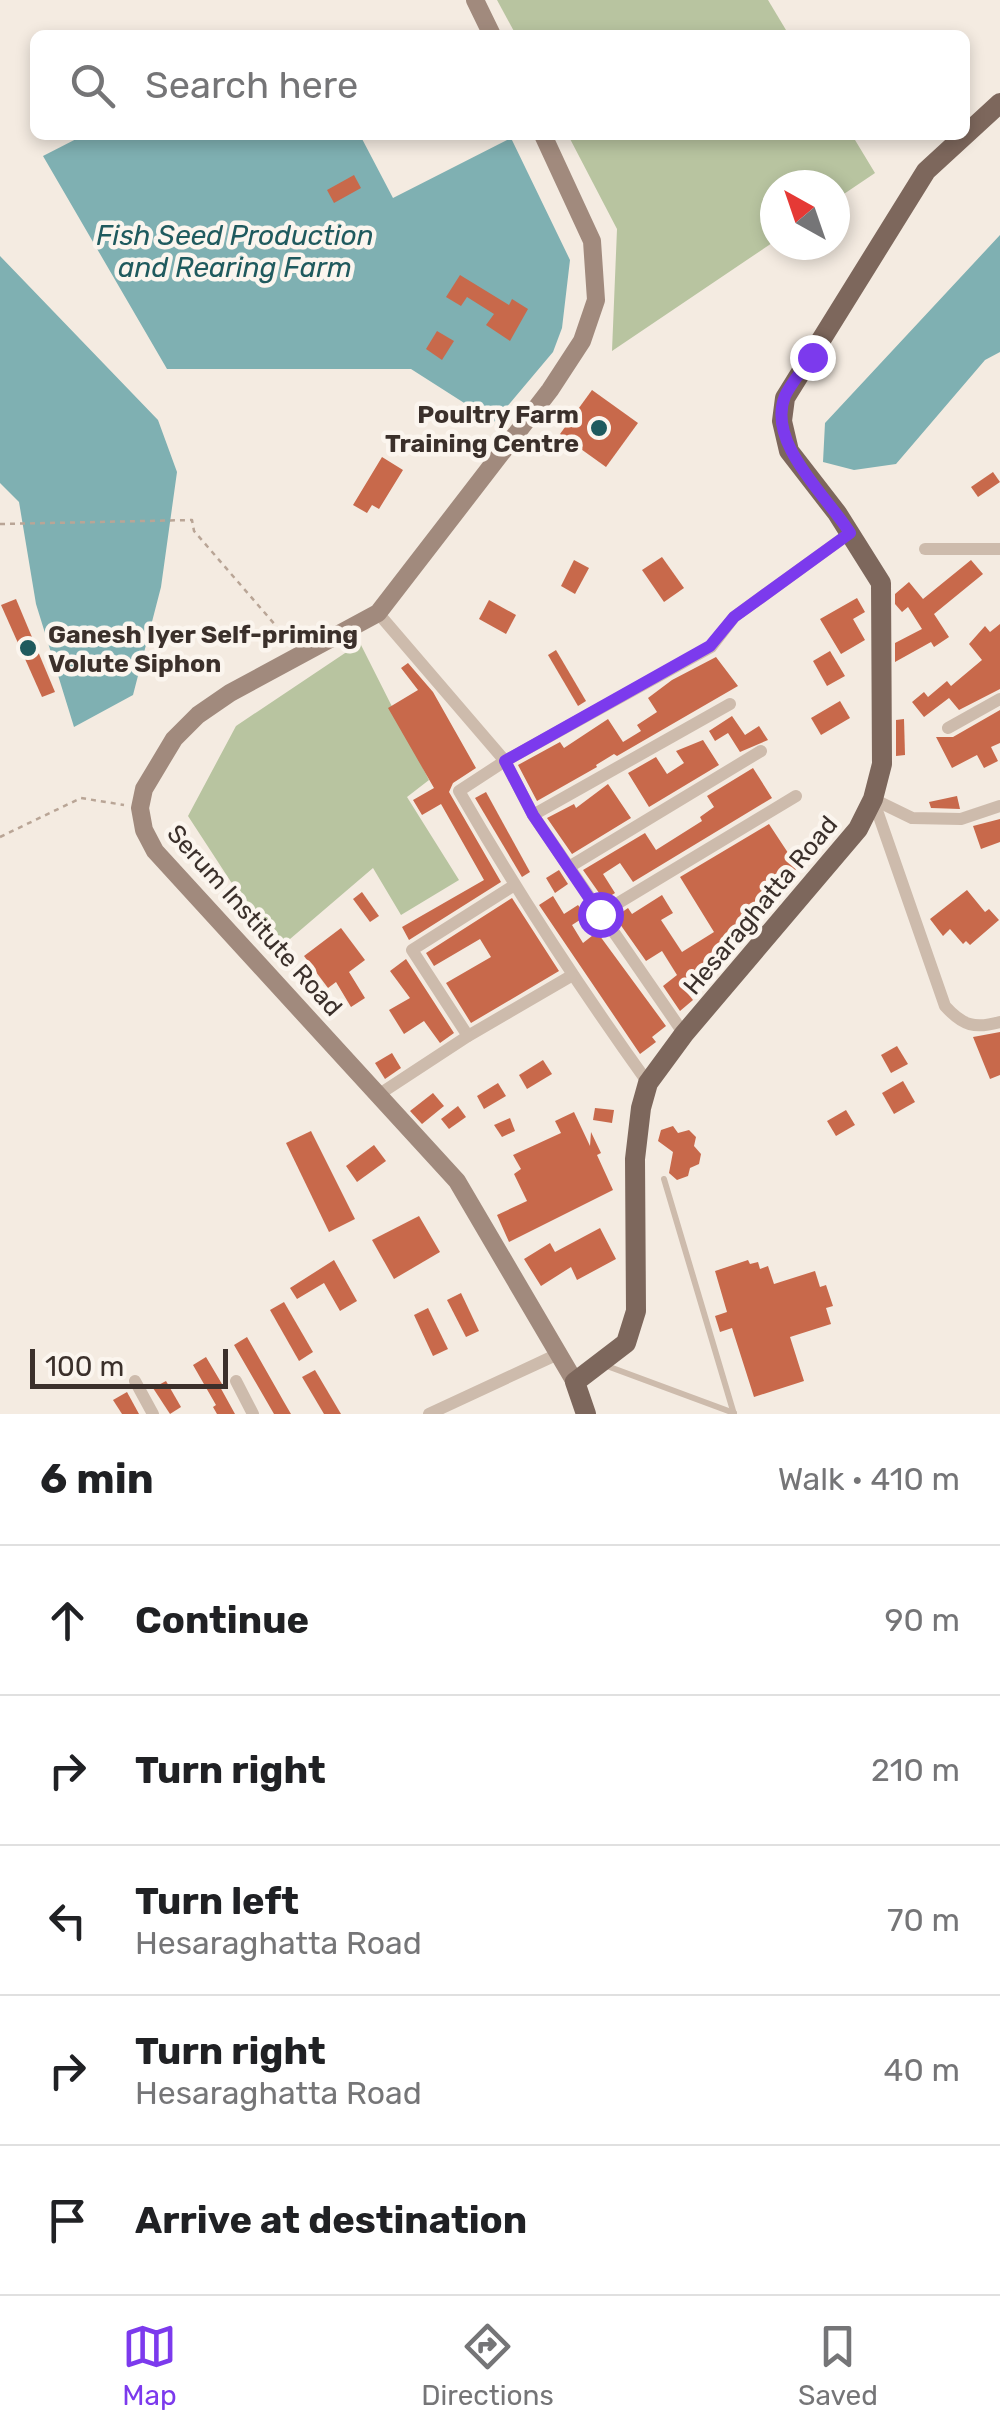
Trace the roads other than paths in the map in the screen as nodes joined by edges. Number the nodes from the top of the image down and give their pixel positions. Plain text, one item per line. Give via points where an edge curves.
1 (474, 0) edge
2 (489, 30) edge
3 (1000, 103) edge
4 (970, 131) edge
5 (545, 140) edge
6 (960, 140) edge
7 (850, 533) junction
8 (925, 549) dead end
9 (1000, 549) edge
10 (378, 613) junction
11 (1000, 699) edge
12 (730, 704) dead end
13 (948, 728) dead end
14 (760, 751) dead end
15 (505, 761) junction
16 (796, 796) dead end
17 (873, 799) junction
18 (1000, 806) edge
19 (533, 815) junction
20 (568, 867) junction
21 (514, 886) junction
22 (600, 914) junction
23 (571, 976) junction
24 (1000, 1022) edge
25 (684, 1034) junction
26 (468, 1036) junction
27 (648, 1083) junction
28 (378, 1095) junction
29 (664, 1179) dead end
30 (558, 1354) junction
31 (601, 1364) junction
32 (236, 1380) dead end
33 (135, 1381) dead end
34 (575, 1382) junction
35 (152, 1414) edge
36 (254, 1414) edge
37 (429, 1414) edge
38 (586, 1414) edge
39 (734, 1414) edge

1 - 2 main road
3 - 4 main road, Hesaraghatta Road
5 - 10 main road, Serum Institute Road via 592,241 596,300 582,341
6 - 7 main road, Hesaraghatta Road via 926,171 784,398 789,451
7 - 15 street via 734,617 710,646
7 - 17 main road, Hesaraghatta Road via 880,582 882,764
8 - 9 street
10 - 15 street
10 - 28 main road, Serum Institute Road via 198,715 153,772 140,808 155,850
11 - 13 street
12 - 19 street
14 - 20 street
15 - 19 street
15 - 21 street via 458,790
16 - 22 street
17 - 18 street via 912,818 962,819
17 - 24 street via 945,1006 960,1022 980,1028
17 - 25 main road, Hesaraghatta Road via 858,829
19 - 20 street
20 - 22 street
21 - 23 street
21 - 26 street via 412,950
22 - 25 street
23 - 26 street
23 - 27 street
25 - 27 main road, Hesaraghatta Road
26 - 28 street
27 - 31 main road, Hesaraghatta Road via 635,1159 636,1311 626,1343
28 - 30 main road, Serum Institute Road via 458,1182
29 - 39 lane
30 - 34 main road, Serum Institute Road
30 - 37 street
31 - 34 main road, Hesaraghatta Road
31 - 39 lane
32 - 36 street
33 - 35 street
34 - 38 main road

